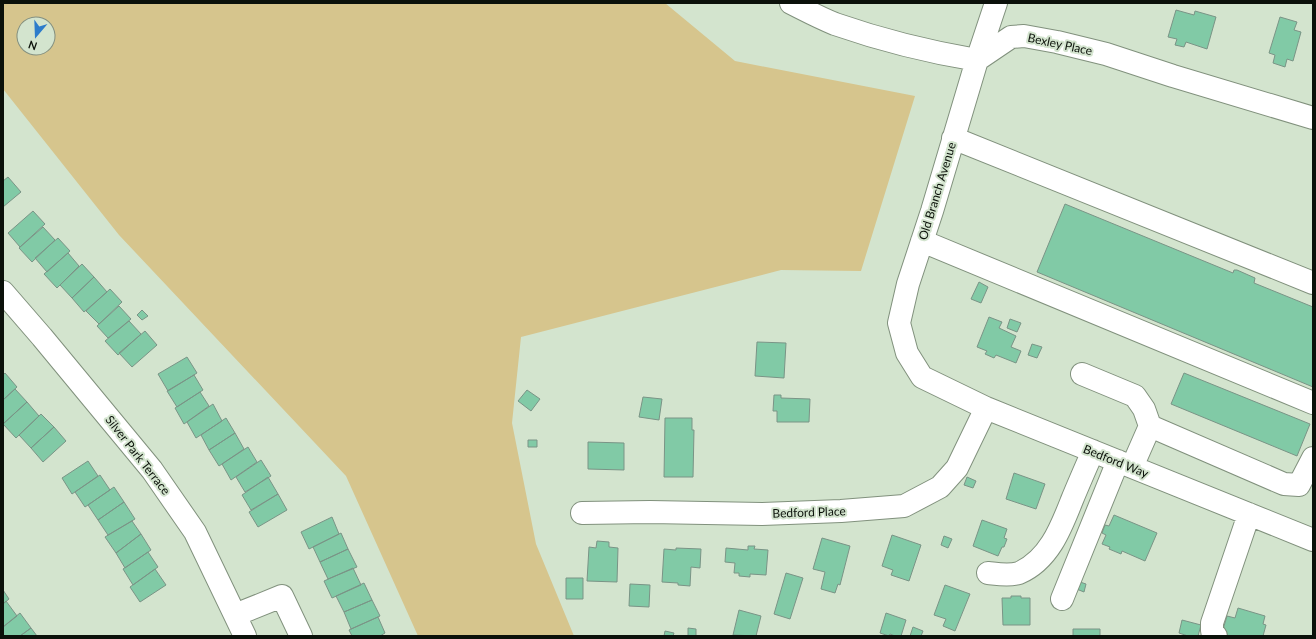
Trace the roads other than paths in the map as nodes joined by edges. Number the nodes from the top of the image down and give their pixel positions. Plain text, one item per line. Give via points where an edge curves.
1 (791, 3) edge
2 (996, 3) edge
3 (976, 60) junction
4 (1313, 118) edge
5 (953, 138) junction
6 (922, 241) junction
7 (1313, 283) edge
8 (3, 292) edge
9 (1082, 374) dead end
10 (922, 376) joint
11 (1313, 403) edge
12 (986, 408) junction
13 (1150, 426) junction
14 (1093, 451) junction
15 (1313, 458) edge
16 (1125, 464) junction
17 (582, 513) dead end
18 (1249, 514) junction
19 (1313, 540) edge
20 (988, 573) dead end
21 (1062, 599) dead end
22 (235, 615) junction
23 (244, 636) edge
24 (301, 636) edge
25 (1216, 636) edge

1 - 3 street via 834,23 889,41
2 - 3 street, Old Branch Avenue
3 - 4 street, Bexley Place via 1011,37 1024,36 1106,54
3 - 5 street, Old Branch Avenue
5 - 6 street, Old Branch Avenue
5 - 7 street
6 - 10 street, Old Branch Avenue via 899,323 907,353
6 - 11 street
8 - 22 street, Silver Park Terrace via 152,470 195,532
9 - 13 street via 1135,396 1144,409
10 - 12 street, Bedford Way
12 - 14 street, Bedford Way
12 - 17 street, Bedford Place via 958,468 940,487 904,506 762,514
13 - 15 street via 1284,484 1299,485
13 - 16 street
14 - 16 street, Bedford Way
14 - 20 street via 1057,536 1046,551 1034,564 1018,573
16 - 18 street, Bedford Way
16 - 21 street
18 - 19 street, Bedford Way
18 - 25 street via 1212,623 1212,631
22 - 23 street, Silver Park Terrace
22 - 24 street via 282,596

